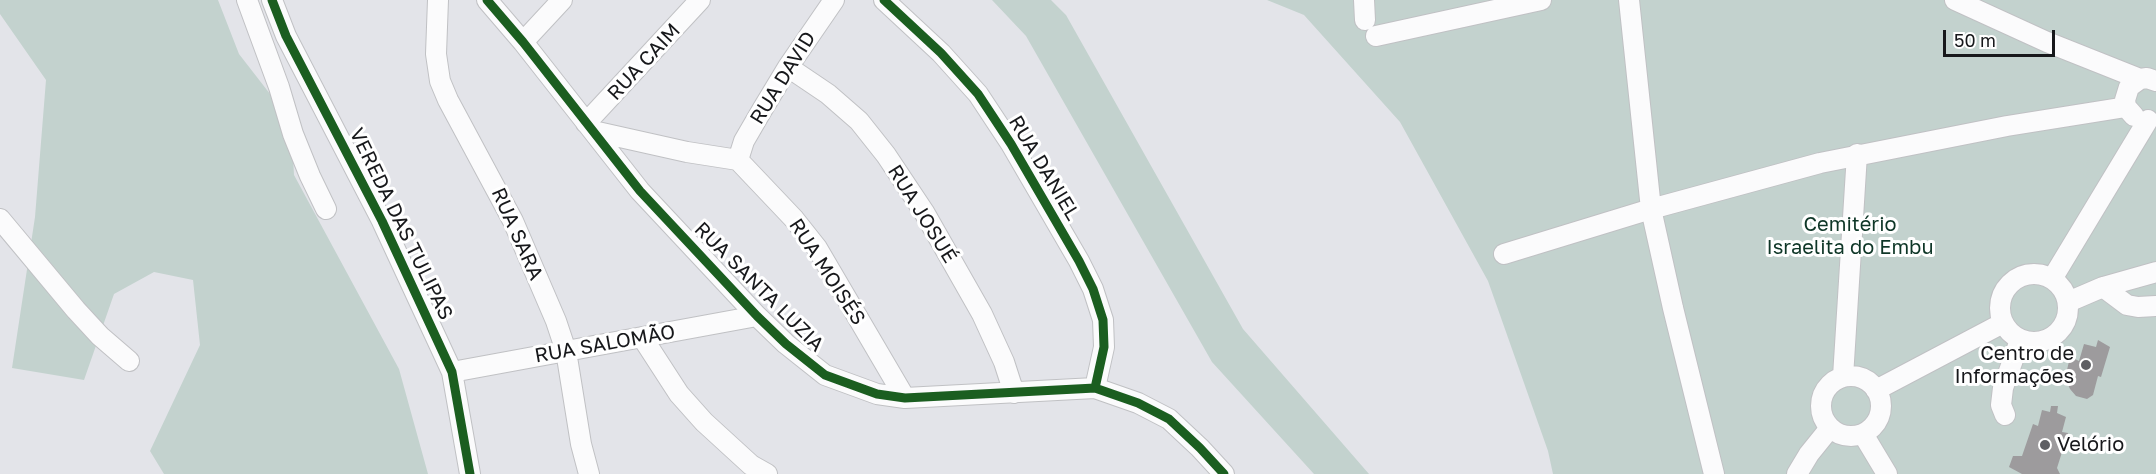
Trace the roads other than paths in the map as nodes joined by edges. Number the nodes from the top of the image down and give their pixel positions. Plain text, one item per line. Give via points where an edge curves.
1 (247, 0) edge
2 (272, 0) edge
3 (438, 0) edge
4 (487, 0) edge
5 (562, 0) edge
6 (700, 0) edge
7 (834, 0) edge
8 (884, 0) edge
9 (1364, 0) edge
10 (1540, 0) edge
11 (1629, 0) edge
12 (1955, 0) edge
13 (523, 42) junction
14 (788, 67) junction
15 (2148, 80) edge
16 (2126, 107) junction
17 (2152, 119) edge
18 (590, 127) junction
19 (1857, 154) junction
20 (738, 160) junction
21 (1651, 208) junction
22 (326, 209) dead end
23 (0, 219) edge
24 (1504, 254) dead end
25 (2156, 272) edge
26 (2052, 279) junction
27 (2103, 287) junction
28 (2068, 302) junction
29 (2156, 306) edge
30 (757, 316) junction
31 (2003, 323) junction
32 (642, 337) junction
33 (2020, 340) junction
34 (566, 351) junction
35 (129, 361) dead end
36 (452, 372) junction
37 (1843, 377) junction
38 (1095, 388) junction
39 (1876, 390) junction
40 (1014, 393) junction
41 (905, 398) junction
42 (2005, 415) dead end
43 (1830, 428) junction
44 (1863, 434) junction
45 (470, 474) edge
46 (589, 474) edge
47 (767, 474) edge
48 (1224, 474) edge
49 (1714, 474) edge
50 (1797, 474) edge
51 (1887, 474) edge

1 - 22 street via 296,142
2 - 36 street, VEREDA DAS TULIPAS via 286,36 382,220
3 - 34 street, RUA SARA via 436,54 440,81 513,221
4 - 13 street, RUA SANTA LUZIA
5 - 13 street
6 - 18 street, RUA CAIM
7 - 14 street, RUA DAVID
8 - 38 street, RUA DANIEL via 978,94 1079,261 1103,320 1104,347
9 - 10 street via 1371,28
11 - 21 street
12 - 15 street via 2047,42
13 - 18 street, RUA SANTA LUZIA
14 - 20 street, RUA DAVID via 744,141
14 - 40 street, RUA JOSUÉ via 828,94 859,122 885,154 924,212 982,314
15 - 16 street via 2134,82 2126,93
16 - 17 street via 2135,117
16 - 19 street
17 - 26 street
18 - 20 street via 687,152
18 - 30 street, RUA SANTA LUZIA via 640,191
19 - 21 street
19 - 37 street
20 - 41 street, RUA MOISÉS via 817,248
21 - 24 street
21 - 49 street
23 - 35 street via 76,310
25 - 27 street
26 - 28 street
26 - 31 street via 2031,274 2012,282 2001,301
27 - 28 street
27 - 29 street via 2127,305
28 - 33 street via 2065,323 2059,332 2041,342
30 - 32 street, RUA SALOMÃO
30 - 41 street, RUA SANTA LUZIA via 825,375 877,394
31 - 33 street
31 - 39 street
32 - 34 street, RUA SALOMÃO
32 - 47 street via 679,394 704,422 751,465
33 - 42 street via 2003,388 2001,405
34 - 36 street, RUA SALOMÃO
34 - 46 street, RUA SARA
36 - 45 street, VEREDA DAS TULIPAS
37 - 39 street via 1862,378
37 - 43 street via 1823,395 1821,412
38 - 40 street, RUA SANTA LUZIA
38 - 48 street, RUA SANTA LUZIA via 1169,419
39 - 44 street via 1881,410 1872,428
40 - 41 street, RUA SANTA LUZIA
43 - 44 street via 1840,434
43 - 50 street
44 - 51 street

